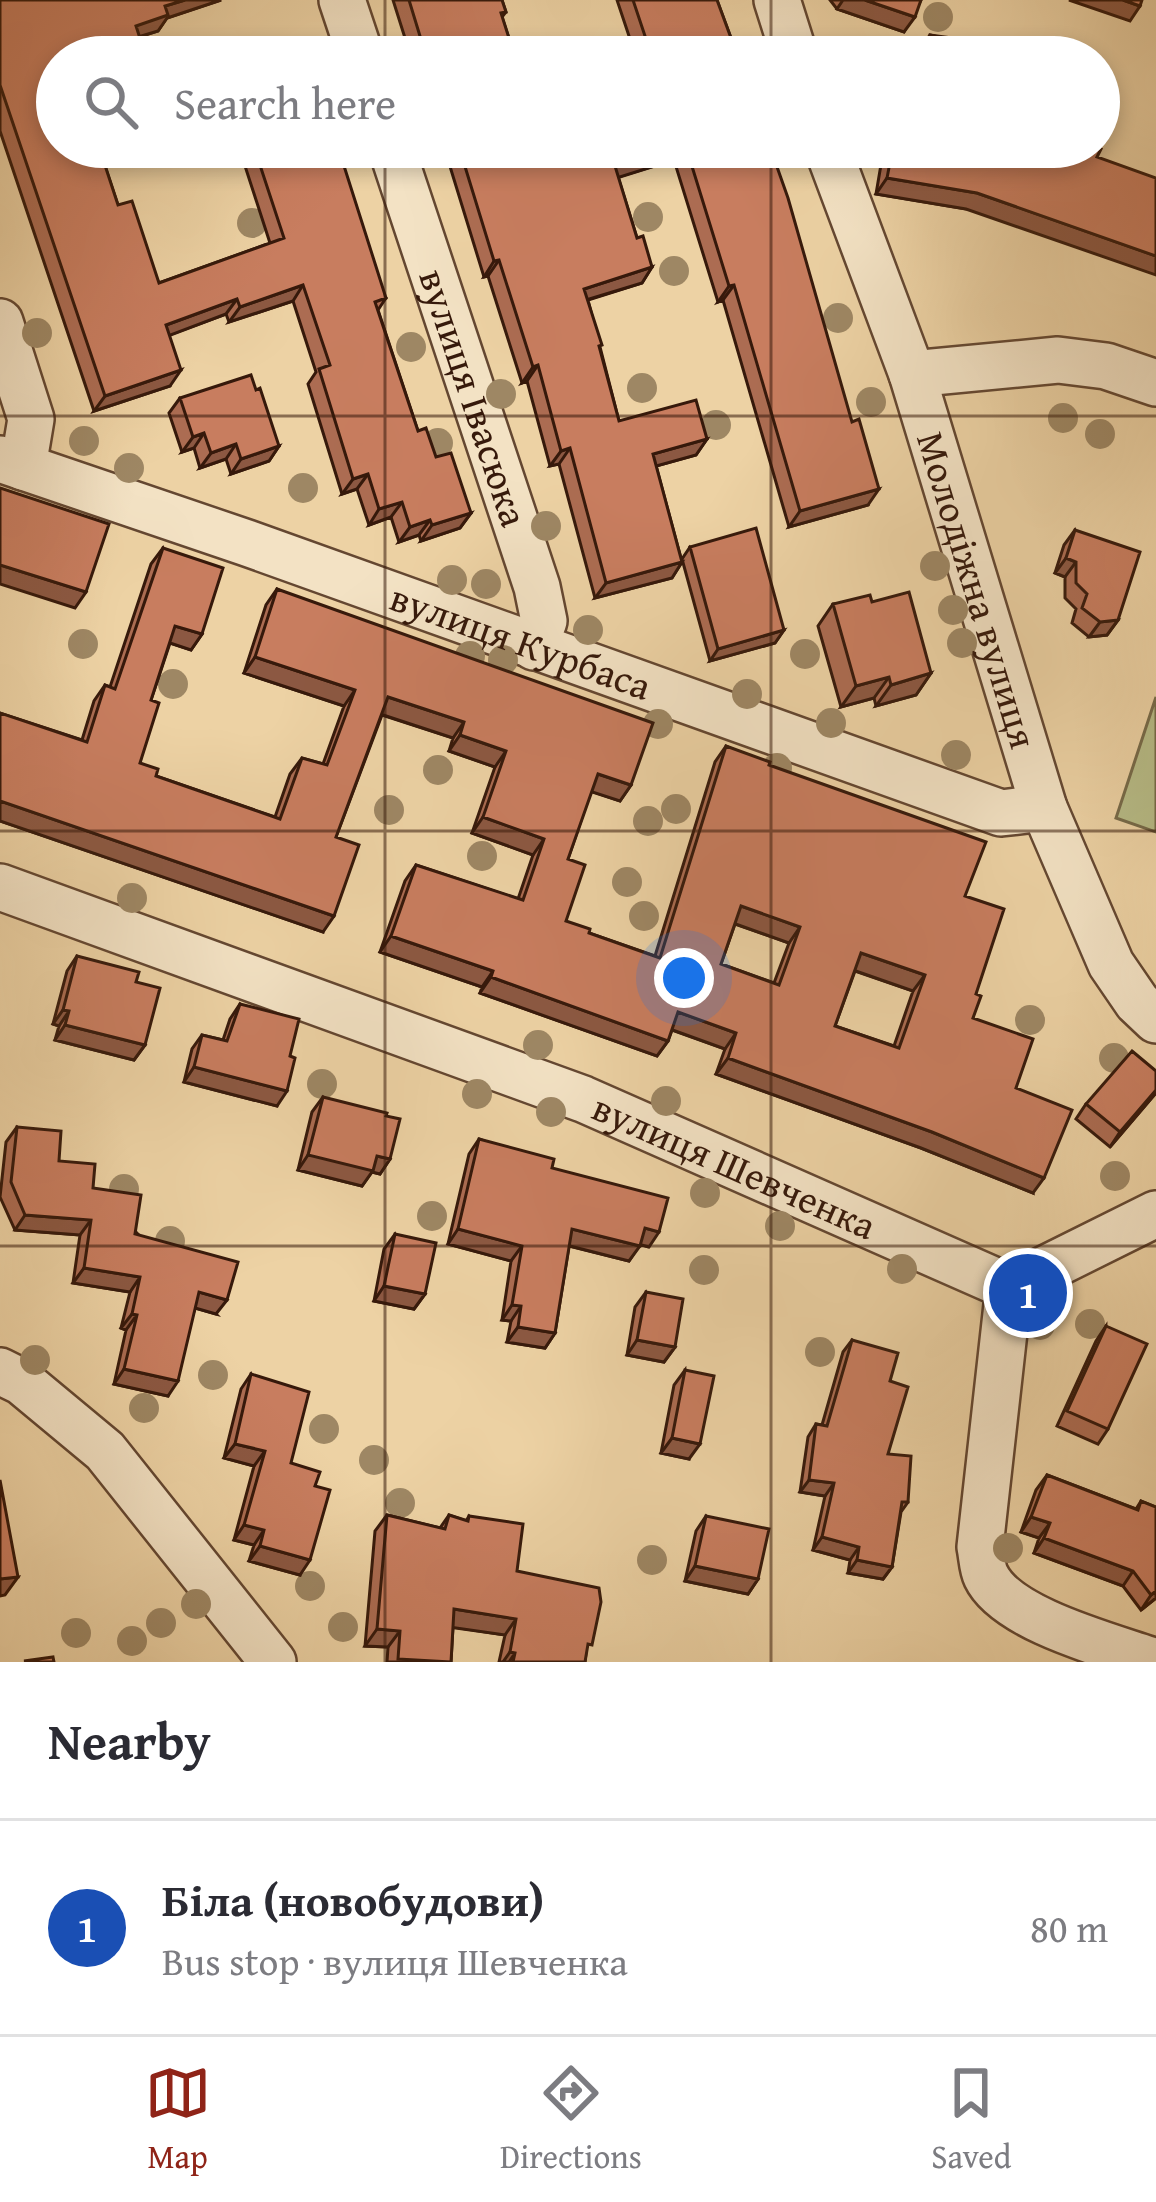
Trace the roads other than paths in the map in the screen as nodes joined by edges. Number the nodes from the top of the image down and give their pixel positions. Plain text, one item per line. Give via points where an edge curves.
1 (342, 0) edge
2 (777, 0) edge
3 (354, 36) edge
4 (788, 36) edge
5 (398, 168) edge
6 (835, 168) edge
7 (0, 322) edge
8 (912, 374) junction
9 (1156, 383) edge
10 (11, 463) edge
11 (534, 647) junction
12 (1044, 808) junction
13 (0, 887) edge
14 (1156, 1020) edge
15 (1156, 1214) edge
16 (1009, 1287) junction
17 (0, 1371) edge
18 (273, 1662) edge
19 (1156, 1662) edge

1 - 3 street
2 - 4 street
5 - 11 street, вулиця Івасюка via 537,587 544,621
6 - 8 street, Молодіжна вулиця
7 - 10 street via 31,419
8 - 9 street via 1058,360
8 - 12 street, Молодіжна вулиця
10 - 11 street, вулиця Курбаса
11 - 12 street, вулиця Курбаса via 1001,813
12 - 14 street, Молодіжна вулиця via 1111,964
13 - 16 street, вулиця Шевченка via 583,1100
15 - 16 street
16 - 19 street via 980,1547 984,1574 1039,1619
17 - 18 street via 105,1451

